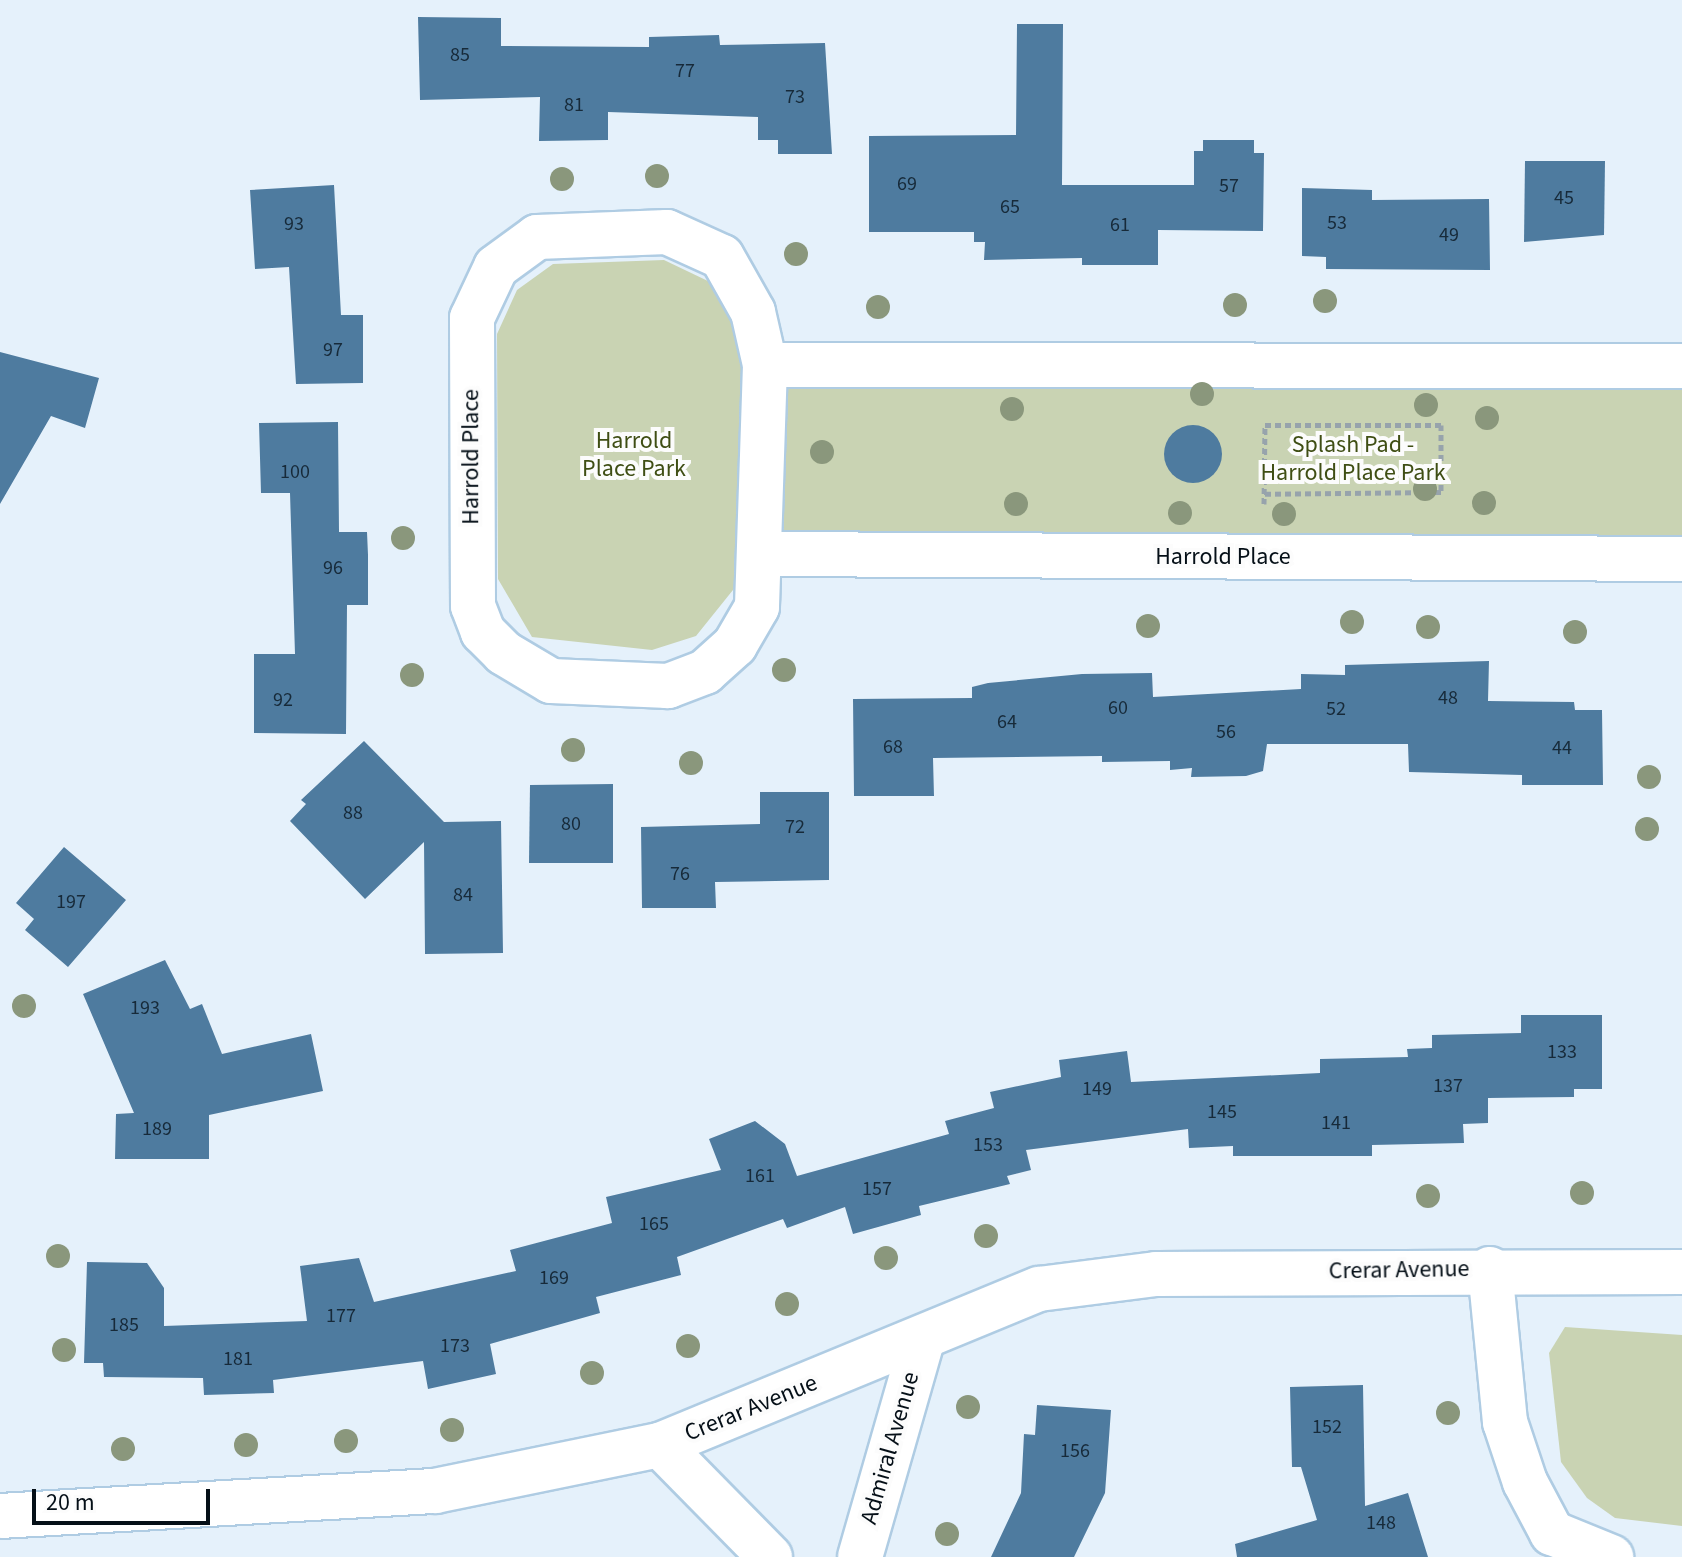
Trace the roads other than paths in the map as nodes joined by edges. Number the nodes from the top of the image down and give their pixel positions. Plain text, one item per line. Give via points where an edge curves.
1 (765, 365) junction
2 (1682, 366) edge
3 (764, 554) junction
4 (1682, 559) edge
5 (1490, 1269) junction
6 (1682, 1272) edge
7 (922, 1341) junction
8 (660, 1445) junction
9 (0, 1516) edge
10 (770, 1557) edge
11 (860, 1557) edge
12 (1611, 1557) edge

1 - 2 street
1 - 3 street, Harrold Place
1 - 3 street, Harrold Place via 740,279 722,257 667,232 537,237 496,267 472,318 473,606 483,632 504,653 551,681 668,686 705,672 735,645 757,607
3 - 4 street, Harrold Place
5 - 6 street, Crerar Avenue
5 - 7 street, Crerar Avenue via 1156,1274 1039,1289
5 - 12 street, Crerar Avenue via 1505,1422 1525,1482 1552,1533
7 - 8 street, Crerar Avenue
7 - 11 street, Admiral Avenue
8 - 9 street, Crerar Avenue via 435,1491
8 - 10 street

